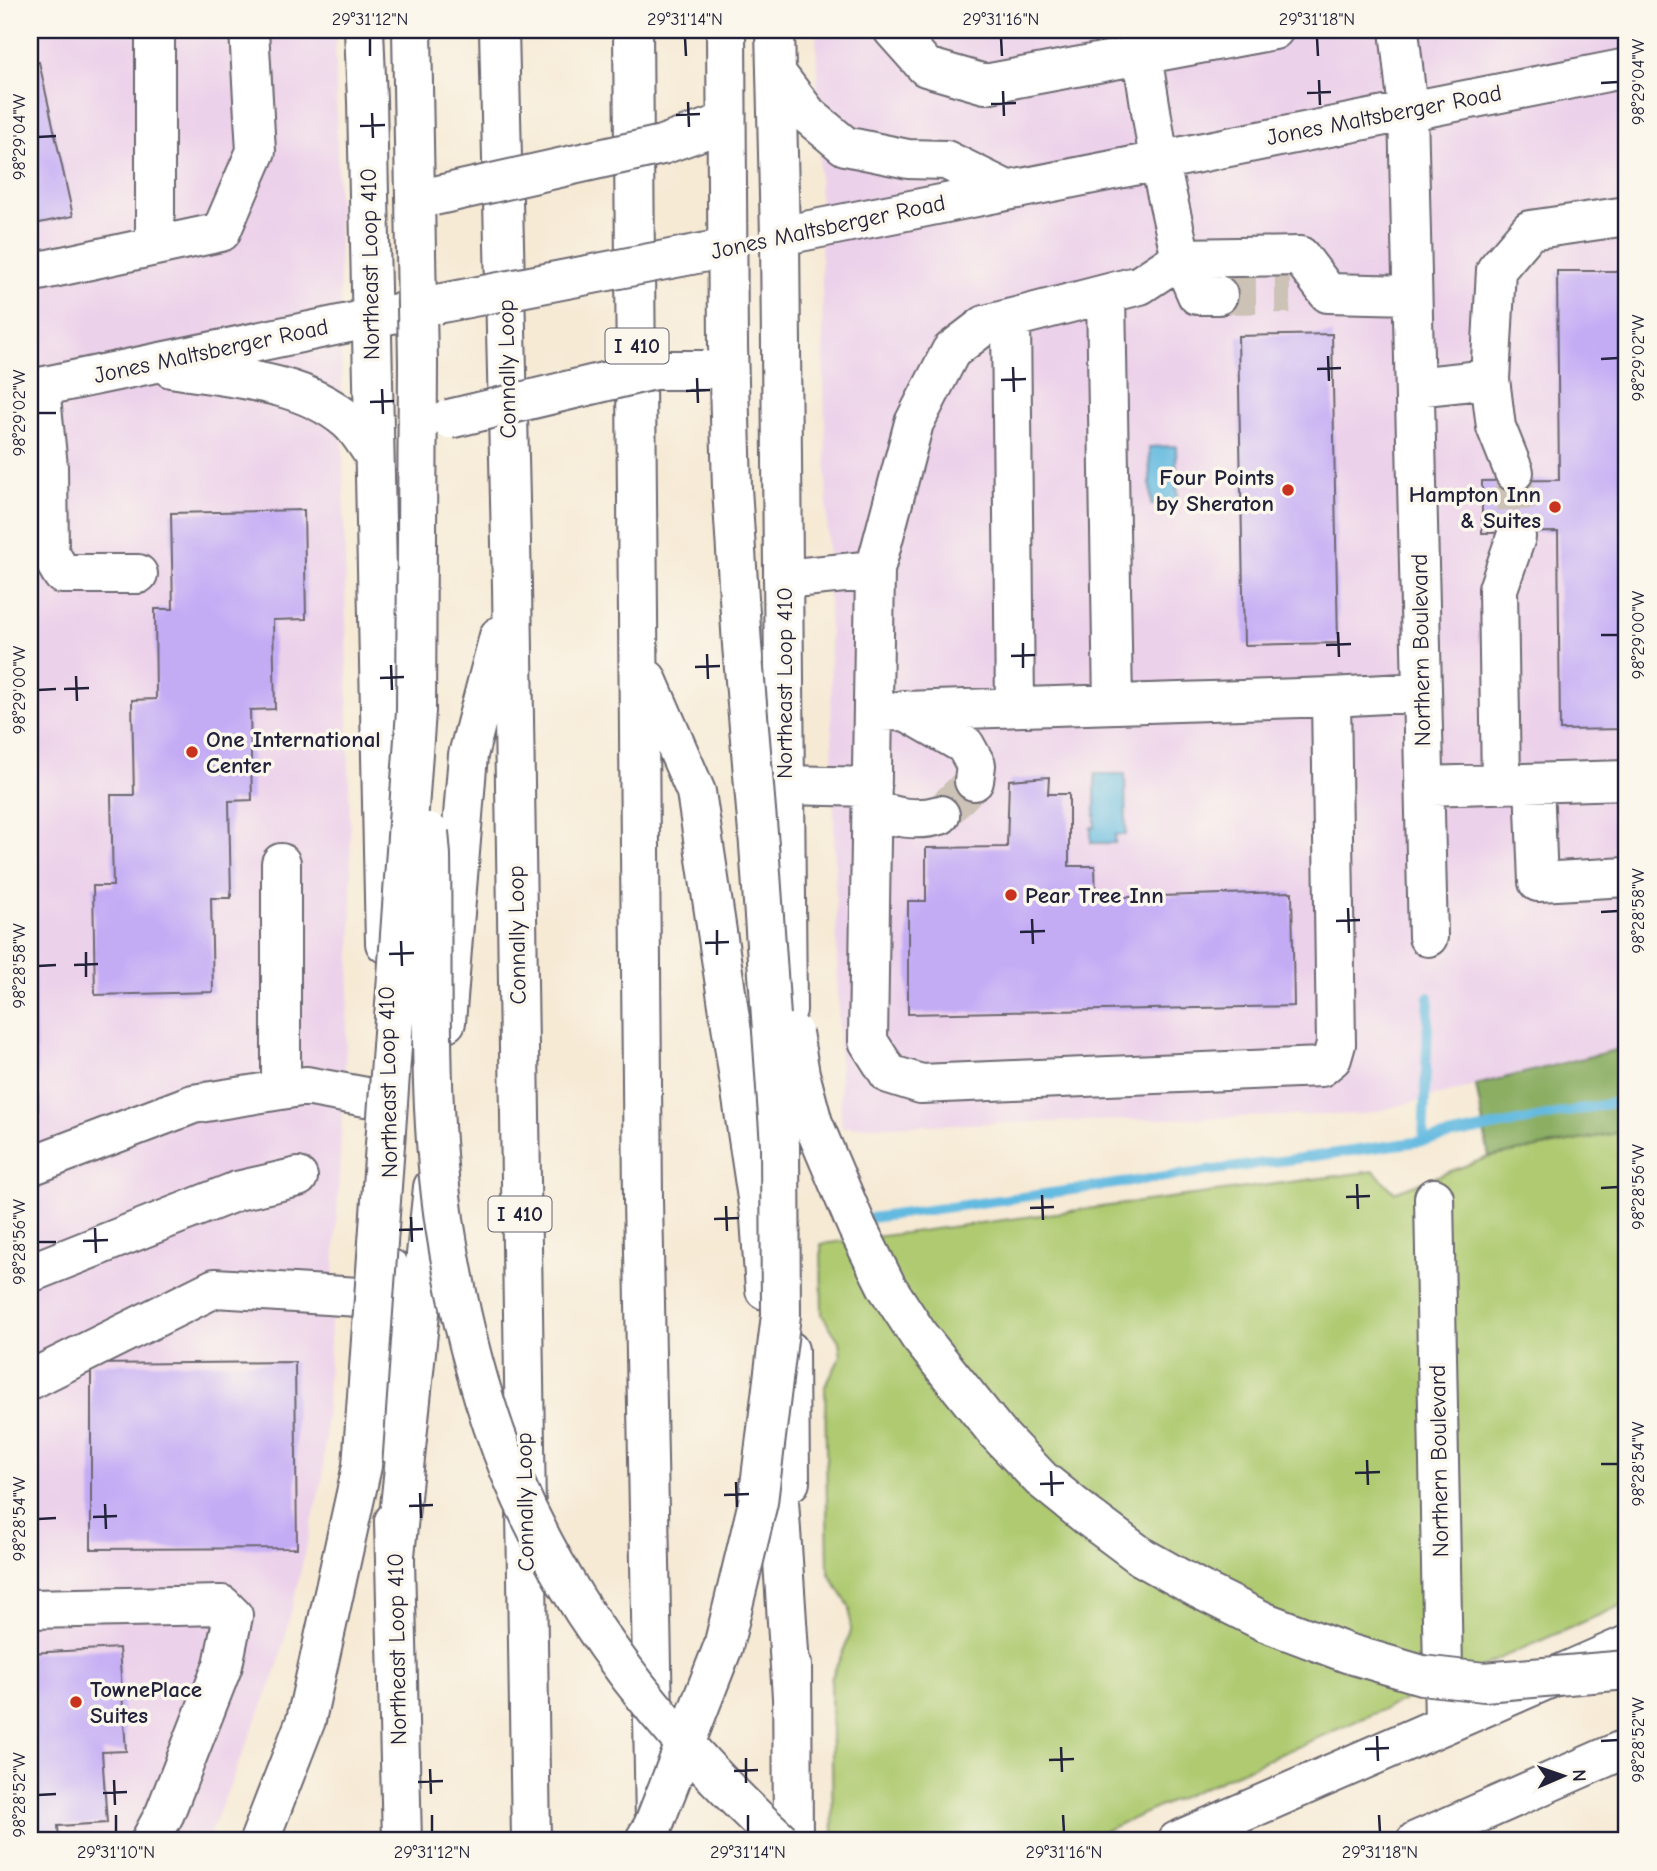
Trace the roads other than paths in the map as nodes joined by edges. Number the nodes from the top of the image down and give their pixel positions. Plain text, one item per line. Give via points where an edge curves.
1 (155, 30) edge
2 (249, 30) edge
3 (364, 30) edge
4 (412, 30) edge
5 (499, 30) edge
6 (633, 30) edge
7 (726, 30) edge
8 (766, 30) edge
9 (775, 30) edge
10 (893, 30) edge
11 (1274, 30) edge
12 (1399, 30) edge
13 (1142, 55) junction
14 (1627, 68) edge
15 (776, 73) junction
16 (367, 102) junction
17 (1408, 110) junction
18 (1159, 160) junction
19 (1007, 190) junction
20 (1627, 216) edge
21 (780, 236) junction
22 (155, 246) junction
23 (1181, 258) junction
24 (30, 273) edge
25 (1106, 293) junction
26 (1328, 293) junction
27 (1290, 294) tunnel mouth
28 (1218, 295) tunnel mouth
29 (1412, 295) junction
30 (371, 318) junction
31 (1011, 318) junction
32 (148, 364) junction
33 (1490, 379) junction
34 (1415, 387) junction
35 (35, 388) edge
36 (374, 455) junction
37 (1514, 472) tunnel mouth
38 (782, 477) junction
39 (1516, 537) tunnel mouth
40 (876, 570) junction
41 (138, 573) dead end
42 (783, 579) junction
43 (512, 586) junction
44 (377, 587) junction
45 (640, 663) junction
46 (1422, 692) junction
47 (1331, 698) junction
48 (1113, 704) junction
49 (1015, 707) junction
50 (416, 711) junction
51 (888, 711) junction
52 (1627, 780) edge
53 (974, 781) dead end
54 (1518, 783) junction
55 (785, 785) junction
56 (1424, 786) junction
57 (872, 798) junction
58 (940, 815) tunnel mouth
59 (759, 845) junction
60 (281, 863) dead end
61 (1627, 877) edge
62 (1428, 937) dead end
63 (281, 1090) junction
64 (388, 1101) junction
65 (30, 1166) edge
66 (298, 1177) dead end
67 (1434, 1198) dead end
68 (30, 1273) edge
69 (391, 1299) junction
70 (30, 1380) edge
71 (395, 1555) junction
72 (30, 1609) edge
73 (1627, 1645) edge
74 (1627, 1670) edge
75 (792, 1697) junction
76 (1444, 1724) junction
77 (1627, 1748) edge
78 (150, 1841) edge
79 (259, 1841) edge
80 (402, 1841) edge
81 (531, 1841) edge
82 (644, 1841) edge
83 (655, 1841) edge
84 (781, 1841) edge
85 (793, 1841) edge
86 (1177, 1841) edge
87 (1416, 1841) edge

1 - 22 main road
2 - 22 main road via 256,151 221,232
3 - 16 main road, Northeast Loop 410
4 - 50 main road, bridge via 418,363
5 - 43 main road, Connally Loop / I 410
6 - 45 main road, I 410
7 - 59 main road, bridge via 732,488
8 - 16 main road, bridge via 760,72 712,127 662,145 434,196 390,161
9 - 15 main road, Northeast Loop 410
10 - 13 main road via 926,66 985,84
11 - 13 main road
12 - 17 main road, Northern Boulevard
13 - 18 main road
14 - 17 main road, Jones Maltsberger Road
15 - 19 main road via 808,115 845,146 908,159 946,160
15 - 21 main road, Northeast Loop 410
16 - 30 main road, Northeast Loop 410
17 - 18 main road, Jones Maltsberger Road
17 - 29 main road, Northern Boulevard
18 - 19 main road, Jones Maltsberger Road
18 - 23 main road
19 - 21 main road, Jones Maltsberger Road
20 - 33 main road via 1530,230 1496,270
21 - 30 main road, Jones Maltsberger Road, bridge
21 - 38 main road, Northeast Loop 410
22 - 24 main road
23 - 25 main road via 1140,285
23 - 26 main road via 1300,256
23 - 28 main road via 1197,295
25 - 31 main road
25 - 48 main road
26 - 27 main road
26 - 29 main road
29 - 34 main road, Northern Boulevard
30 - 32 main road, Jones Maltsberger Road
30 - 36 main road, Northeast Loop 410
31 - 40 main road via 985,325 951,351 914,423
31 - 49 main road
32 - 35 main road, Jones Maltsberger Road
32 - 36 main road via 284,387 329,406 350,422
33 - 34 main road
33 - 37 main road via 1496,427
34 - 46 main road, Northern Boulevard
35 - 41 main road via 48,467 49,552 62,574
36 - 44 main road, Northeast Loop 410
38 - 42 main road, Northeast Loop 410
38 - 44 main road, bridge via 759,401 704,370 653,370 449,419 417,450
39 - 54 main road via 1498,589
40 - 42 main road
40 - 51 main road
42 - 55 main road, Northeast Loop 410
43 - 71 main road via 468,755 431,1205
43 - 81 main road, Connally Loop / I 410
44 - 64 main road, Northeast Loop 410
45 - 75 main road via 696,792 760,1218
45 - 83 main road, I 410 via 643,1213
46 - 47 main road
46 - 56 main road, Northern Boulevard
47 - 48 main road
47 - 57 main road via 1336,1044 1332,1058 1321,1068 921,1084 889,1074 868,1041
48 - 49 main road
49 - 51 main road
50 - 79 main road, bridge via 362,1466 306,1720
50 - 84 main road, bridge via 431,855 437,1147 445,1225 457,1292 488,1407 535,1525 593,1626 672,1731
51 - 53 main road via 965,745 976,765
51 - 57 main road
52 - 54 main road
54 - 56 main road
54 - 61 main road via 1538,882
55 - 57 main road
55 - 75 main road, Northeast Loop 410
56 - 62 main road, Northern Boulevard
57 - 58 main road via 901,818 925,820
59 - 74 main road, bridge via 800,1074 813,1123 858,1227 887,1287 919,1336 997,1433 1041,1479 1153,1564 1265,1622 1347,1653 1422,1675 1484,1682
59 - 82 main road, bridge via 780,1144 782,1315 758,1502 723,1647
60 - 63 main road
63 - 64 main road via 306,1086
63 - 65 main road via 194,1104
64 - 69 main road, Northeast Loop 410
66 - 68 main road via 237,1191
67 - 76 main road, Northern Boulevard
69 - 70 main road via 215,1288
69 - 71 main road, Northeast Loop 410
71 - 80 main road, Northeast Loop 410
72 - 78 main road via 222,1605 233,1616 223,1665
73 - 76 main road
75 - 85 main road, Northeast Loop 410
76 - 86 main road
77 - 87 main road

